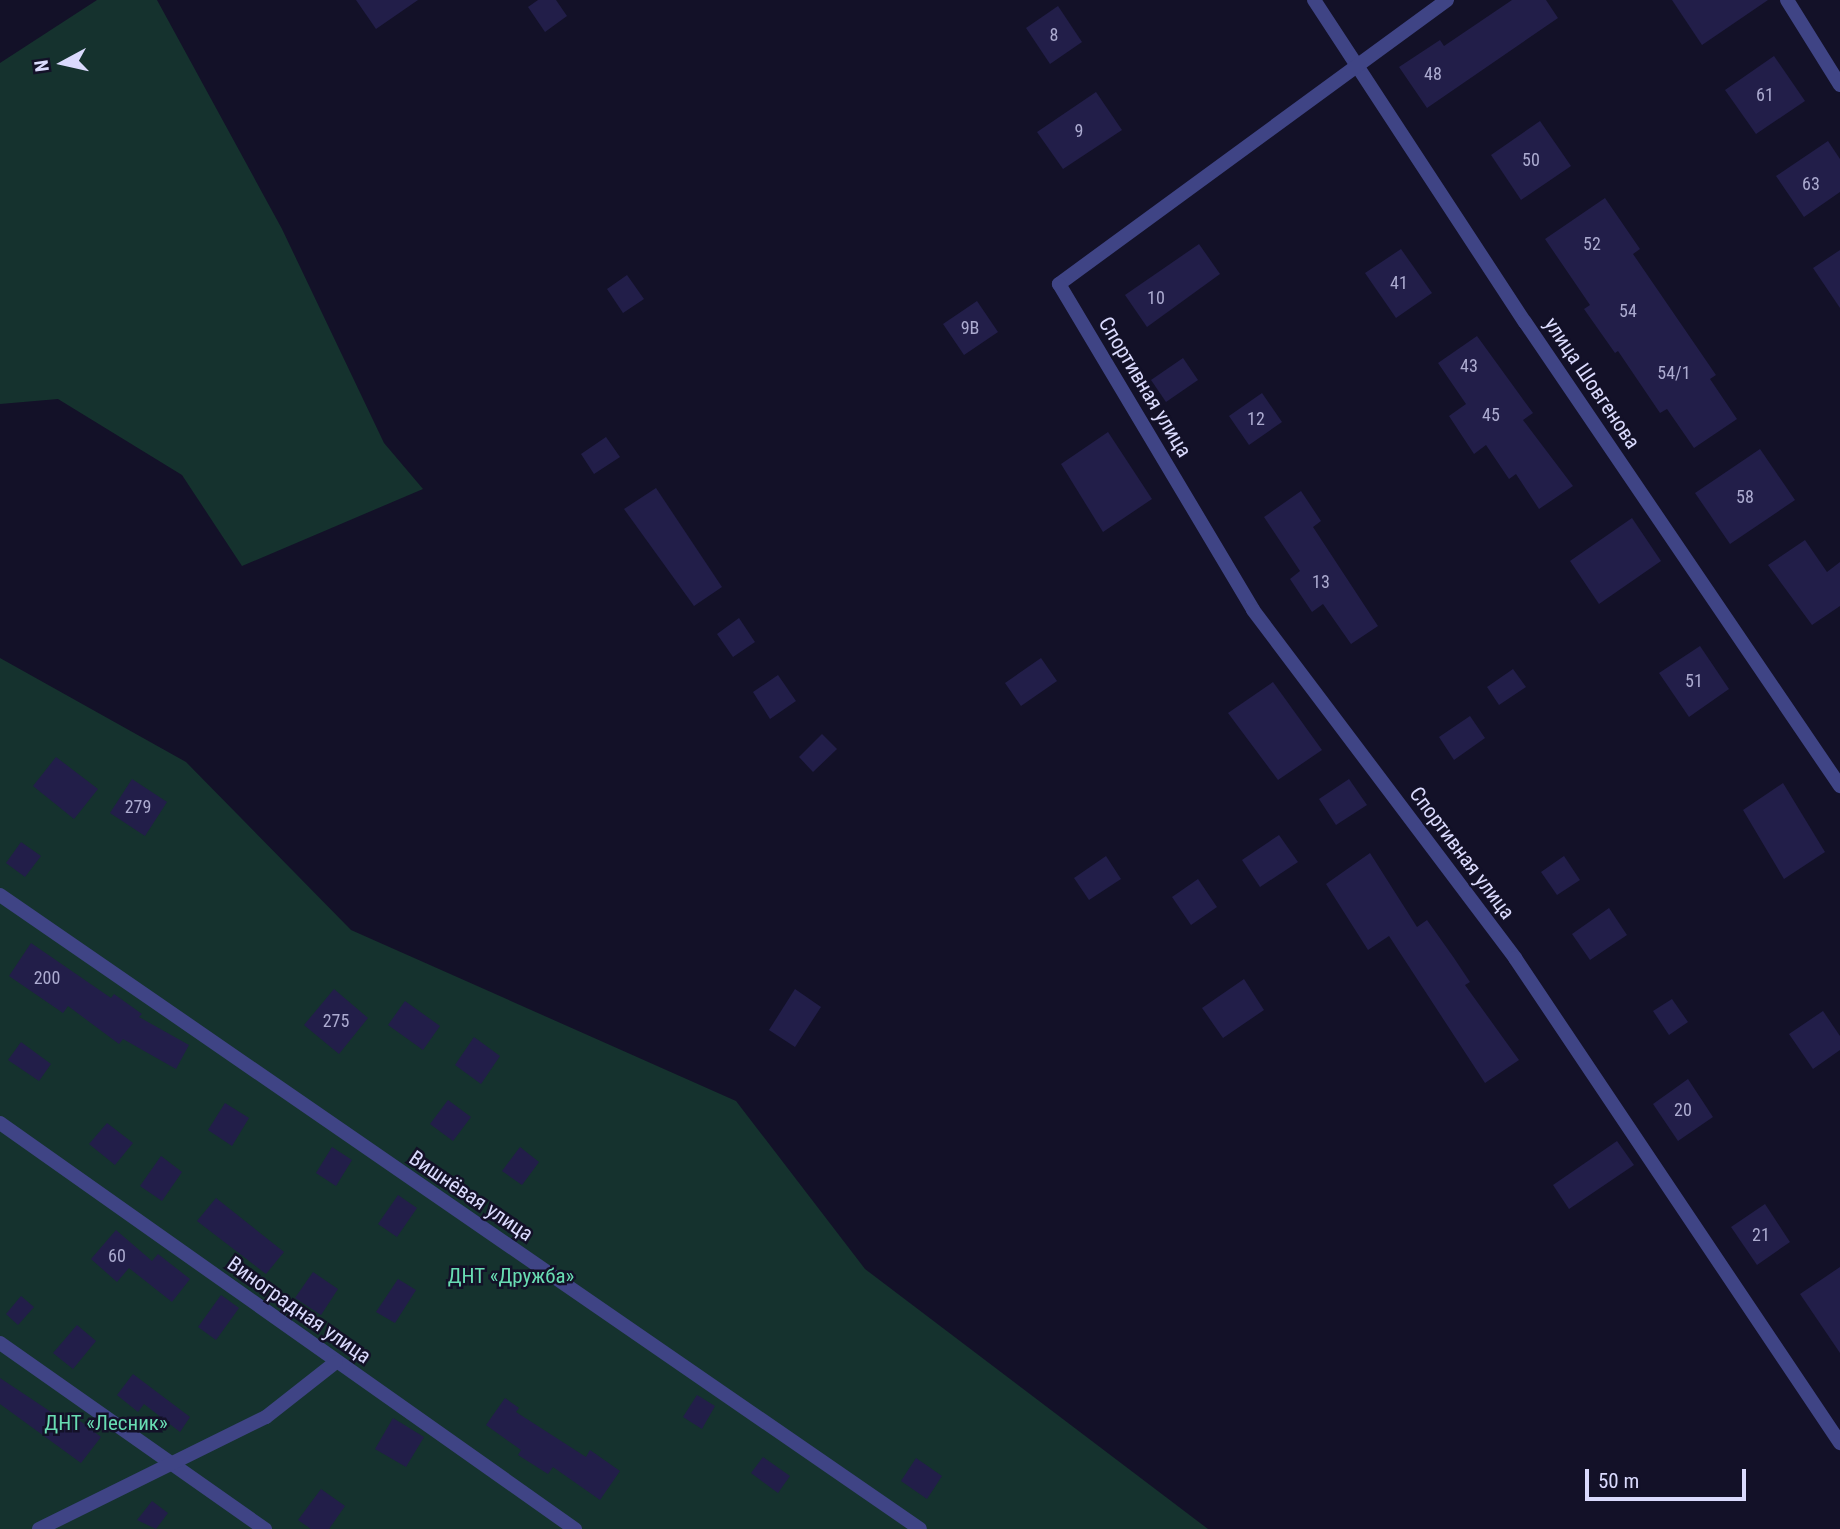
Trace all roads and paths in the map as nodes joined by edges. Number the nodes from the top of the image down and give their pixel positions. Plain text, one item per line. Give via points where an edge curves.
1 (1314, 0) edge
2 (1447, 0) edge
3 (1787, 0) edge
4 (1358, 67) junction
5 (1840, 85) edge
6 (1840, 786) edge
7 (0, 895) edge
8 (0, 1123) edge
9 (0, 1343) edge
10 (336, 1362) junction
11 (1840, 1443) edge
12 (171, 1463) junction
13 (39, 1529) edge
14 (265, 1529) edge
15 (575, 1529) edge
16 (920, 1529) edge

1 - 4 street, улица Шовгенова
2 - 4 street
3 - 5 street
4 - 6 street, улица Шовгенова
4 - 11 street, Спортивная улица via 1059,284 1252,610 1515,958
7 - 16 street, Вишнёвая улица
8 - 10 street, Виноградная улица
9 - 12 street
10 - 12 street via 266,1417
10 - 15 street, Виноградная улица
12 - 13 street
12 - 14 street

